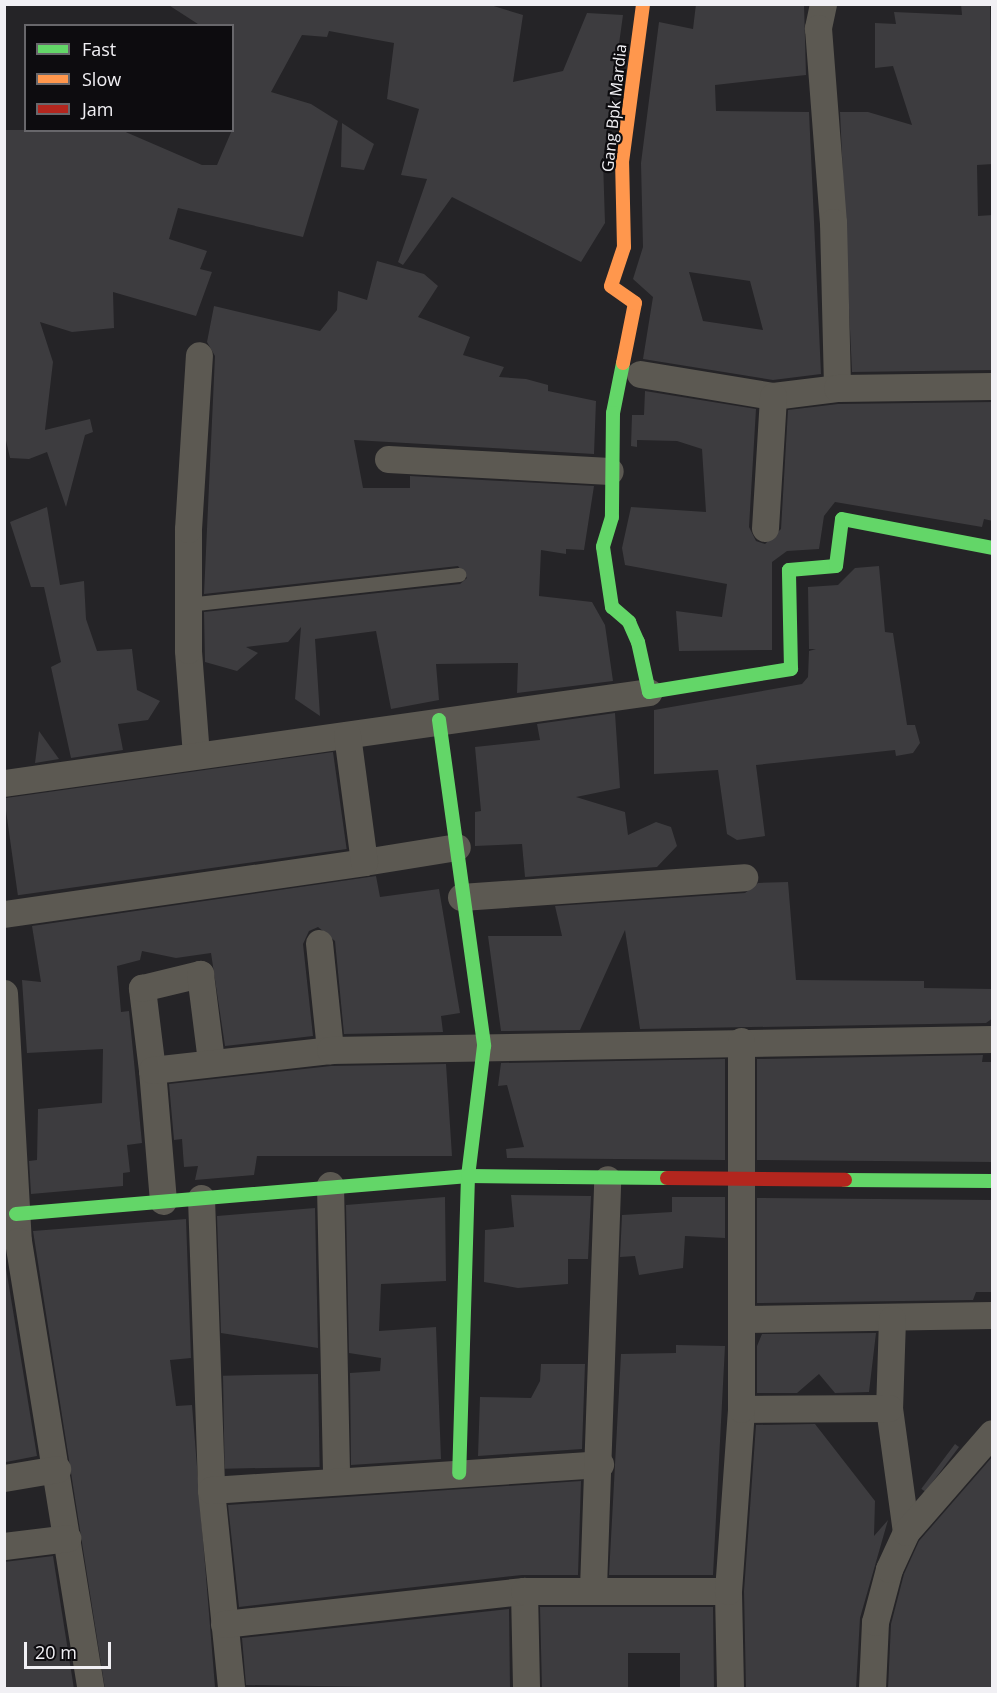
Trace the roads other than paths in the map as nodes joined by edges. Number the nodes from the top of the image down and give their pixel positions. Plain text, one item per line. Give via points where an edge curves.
1 (643, 4) edge
2 (822, 4) edge
3 (199, 355) dead end
4 (640, 374) dead end
5 (993, 386) edge
6 (837, 388) junction
7 (773, 396) junction
8 (388, 459) dead end
9 (610, 471) junction
10 (765, 528) dead end
11 (993, 548) edge
12 (459, 575) dead end
13 (188, 605) junction
14 (649, 692) junction
15 (439, 720) junction
16 (347, 735) junction
17 (196, 754) junction
18 (4, 783) edge
19 (457, 847) junction
20 (364, 862) junction
21 (744, 877) dead end
22 (460, 897) junction
23 (4, 914) edge
24 (319, 943) dead end
25 (5, 1001) edge
26 (993, 1039) edge
27 (741, 1041) junction
28 (483, 1046) junction
29 (330, 1050) junction
30 (211, 1062) junction
31 (152, 1070) junction
32 (468, 1176) junction
33 (607, 1179) junction
34 (993, 1181) edge
35 (738, 1182) junction
36 (330, 1185) junction
37 (201, 1198) junction
38 (163, 1201) junction
39 (16, 1214) junction
40 (11, 1242) edge
41 (16, 1298) edge
42 (993, 1315) edge
43 (741, 1319) junction
44 (892, 1319) junction
45 (889, 1408) junction
46 (741, 1409) junction
47 (993, 1433) edge
48 (600, 1464) junction
49 (57, 1469) junction
50 (459, 1473) junction
51 (4, 1478) edge
52 (336, 1481) junction
53 (211, 1490) junction
54 (906, 1532) junction
55 (68, 1538) junction
56 (4, 1546) edge
57 (593, 1588) junction
58 (524, 1592) junction
59 (728, 1592) junction
60 (224, 1624) junction
61 (90, 1689) edge
62 (231, 1689) edge
63 (526, 1689) edge
64 (729, 1689) edge
65 (873, 1689) edge

1 - 9 street, Gang Bpk Mardia via 622,162 624,247 611,286 635,303 613,413
2 - 6 street via 818,28 833,222
3 - 13 street
4 - 7 street
5 - 6 street
6 - 7 street
7 - 10 street
8 - 9 street
9 - 14 street via 612,518 603,547 606,585 612,607 629,622 638,642
11 - 14 street via 842,519 836,566 789,570 791,669
12 - 13 lane
13 - 17 street
14 - 15 street
15 - 16 street
15 - 19 street
16 - 17 street
16 - 20 street
17 - 18 street
19 - 20 street
19 - 22 street
20 - 23 street
21 - 22 street
22 - 28 street
24 - 29 street
25 - 39 street
26 - 27 street
27 - 28 street
27 - 35 street
28 - 29 street
28 - 32 street
29 - 30 street
30 - 31 street
30 - 31 street via 200,974 142,988
31 - 38 street
32 - 33 street
32 - 36 street
32 - 50 street
33 - 35 street
33 - 48 street
34 - 35 street
35 - 43 street
36 - 37 street
36 - 52 street
37 - 38 street
37 - 53 street
38 - 39 street
39 - 40 street
40 - 41 street
41 - 49 street
42 - 44 street
43 - 44 street
43 - 46 street
44 - 45 street
45 - 46 street
45 - 54 street
46 - 59 street
47 - 54 street
48 - 50 street
48 - 57 street
49 - 51 street
49 - 55 street
50 - 52 street
52 - 53 street
53 - 60 street
54 - 65 street via 889,1569 875,1622
55 - 56 street
55 - 61 street
57 - 58 street
57 - 59 street
58 - 60 street
58 - 63 street
59 - 64 street
60 - 62 street

